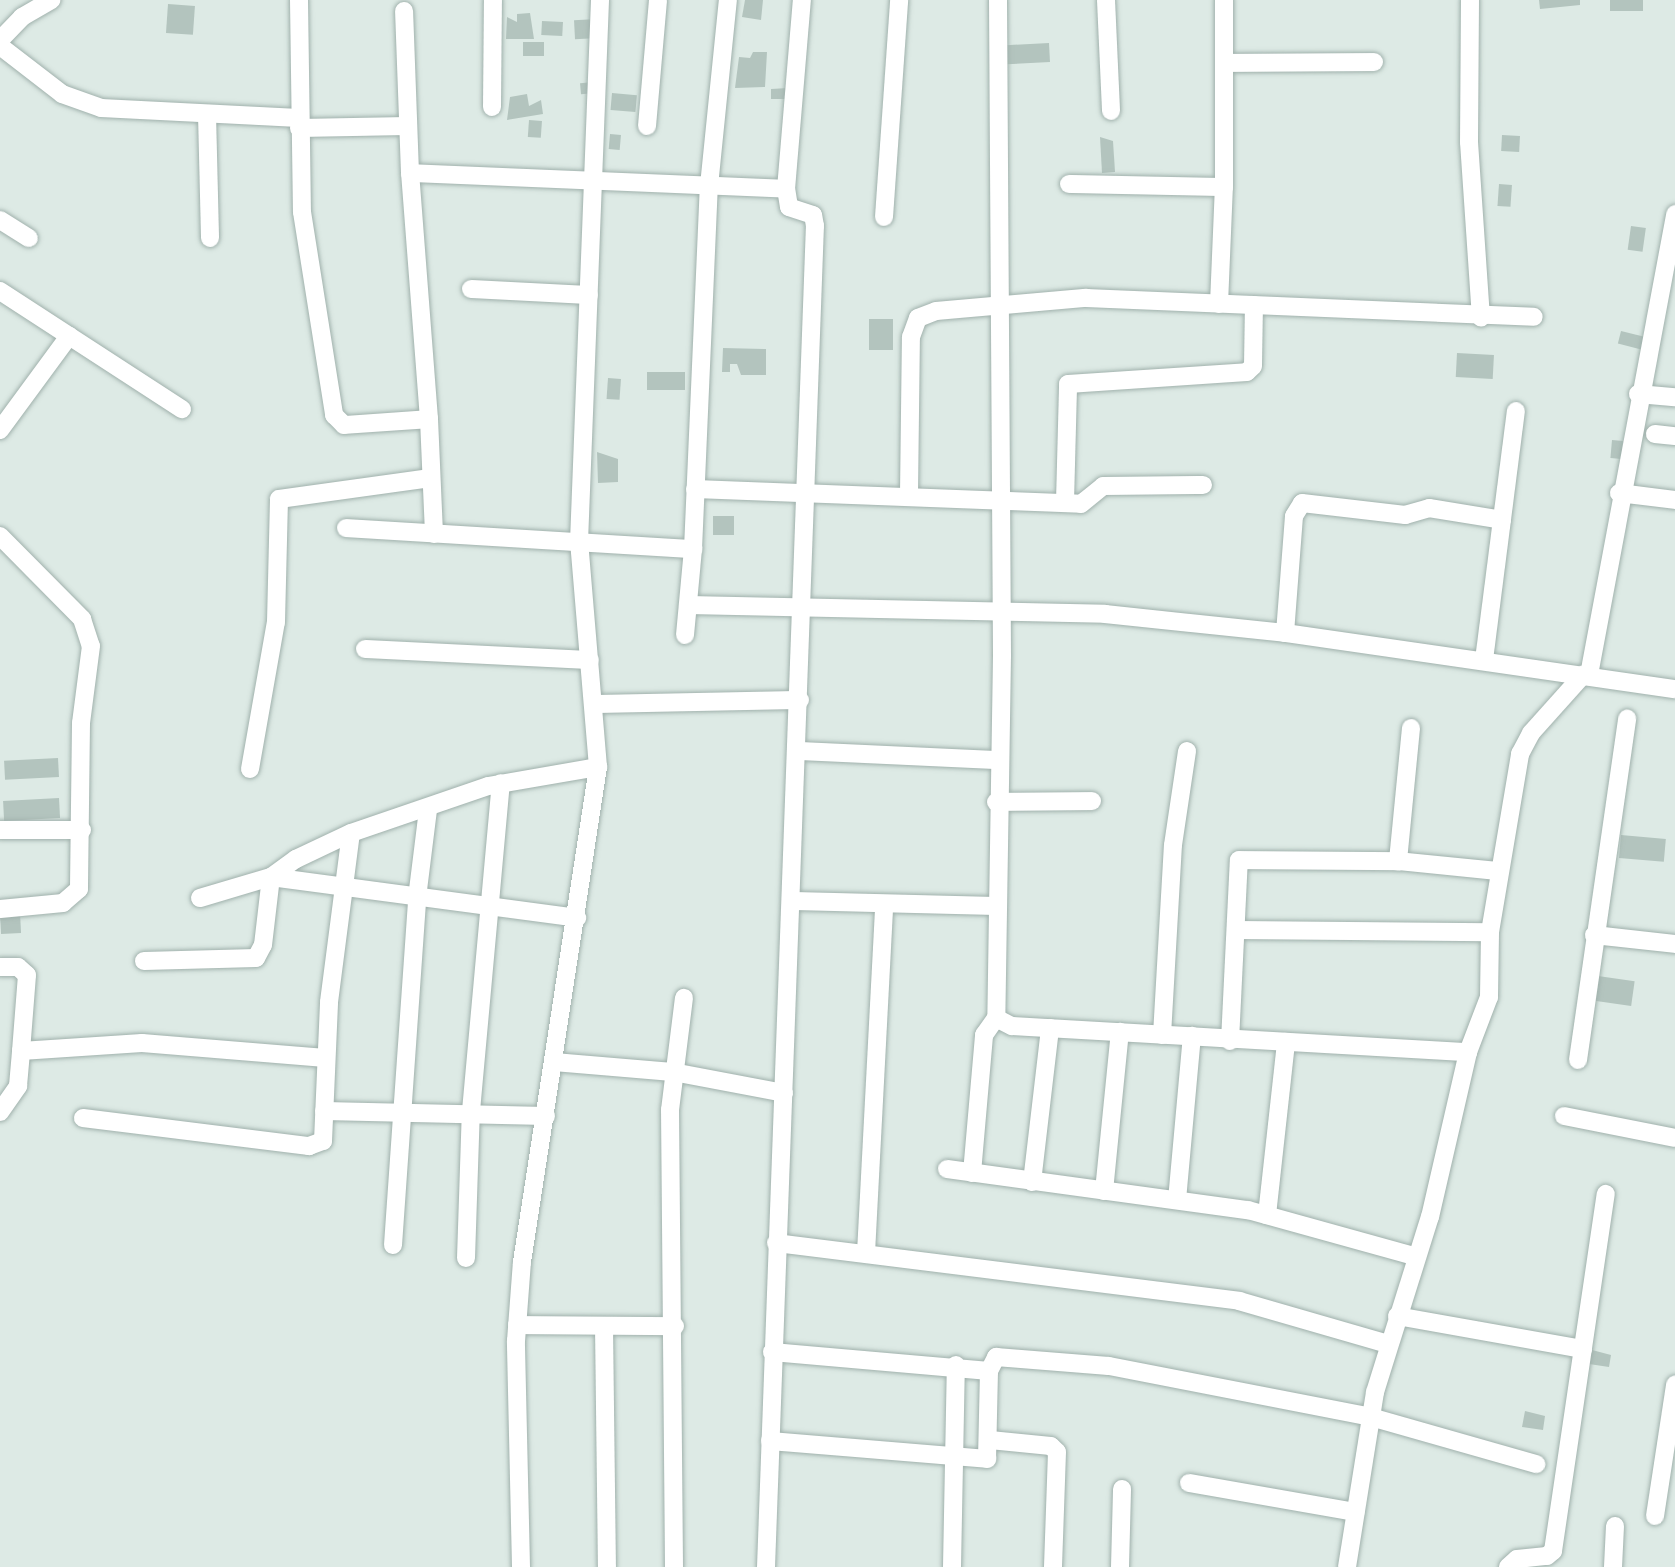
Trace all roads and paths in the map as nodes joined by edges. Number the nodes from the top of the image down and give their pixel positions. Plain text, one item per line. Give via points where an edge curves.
1 (51, 0) edge
2 (299, 0) edge
3 (493, 0) edge
4 (600, 0) edge
5 (658, 0) edge
6 (728, 0) edge
7 (802, 0) edge
8 (899, 0) edge
9 (998, 0) edge
10 (1106, 0) edge
11 (1224, 0) edge
12 (1470, 0) edge
13 (404, 11) dead end
14 (0, 40) edge
15 (0, 46) edge
16 (1374, 62) dead end
17 (1224, 63) junction
18 (492, 107) dead end
19 (1111, 111) dead end
20 (207, 114) junction
21 (299, 123) junction
22 (407, 126) junction
23 (647, 126) dead end
24 (410, 173) junction
25 (596, 181) junction
26 (1069, 184) dead end
27 (709, 186) junction
28 (1224, 187) junction
29 (786, 189) junction
30 (1675, 214) edge
31 (884, 217) dead end
32 (0, 220) edge
33 (29, 238) dead end
34 (210, 238) dead end
35 (471, 289) dead end
36 (0, 291) edge
37 (589, 295) junction
38 (1219, 304) junction
39 (1001, 305) junction
40 (1254, 305) junction
41 (1534, 317) dead end
42 (1481, 318) junction
43 (69, 336) junction
44 (1638, 394) junction
45 (1675, 397) edge
46 (182, 409) dead end
47 (1516, 411) dead end
48 (429, 419) junction
49 (2, 424) edge
50 (1655, 434) dead end
51 (1675, 436) edge
52 (432, 478) junction
53 (1203, 485) dead end
54 (695, 489) junction
55 (805, 492) junction
56 (1619, 493) junction
57 (909, 494) junction
58 (999, 498) junction
59 (1675, 500) edge
60 (1065, 502) junction
61 (1502, 520) junction
62 (346, 528) dead end
63 (434, 534) junction
64 (0, 536) edge
65 (579, 542) junction
66 (693, 549) junction
67 (688, 605) junction
68 (802, 611) junction
69 (1001, 615) junction
70 (1285, 633) junction
71 (685, 635) dead end
72 (365, 649) dead end
73 (590, 660) junction
74 (1484, 660) junction
75 (1587, 674) junction
76 (1675, 689) edge
77 (800, 700) junction
78 (593, 704) junction
79 (1627, 718) dead end
80 (1411, 728) dead end
81 (798, 751) junction
82 (1187, 751) dead end
83 (997, 760) junction
84 (598, 767) junction
85 (250, 769) dead end
86 (501, 783) junction
87 (1092, 801) dead end
88 (996, 802) junction
89 (428, 810) junction
90 (0, 830) edge
91 (82, 830) junction
92 (351, 833) junction
93 (1398, 861) junction
94 (1499, 871) junction
95 (272, 877) junction
96 (345, 891) junction
97 (200, 898) dead end
98 (417, 898) junction
99 (793, 902) junction
100 (884, 904) junction
101 (997, 906) junction
102 (0, 909) edge
103 (492, 909) junction
104 (577, 918) junction
105 (1237, 930) junction
106 (1490, 932) junction
107 (1594, 935) junction
108 (1675, 944) edge
109 (144, 961) dead end
110 (0, 967) edge
111 (684, 998) dead end
112 (996, 1018) junction
113 (1050, 1028) junction
114 (1120, 1032) junction
115 (1162, 1035) junction
116 (1192, 1036) junction
117 (1230, 1041) junction
118 (1286, 1042) junction
119 (21, 1050) junction
120 (1468, 1052) junction
121 (325, 1058) junction
122 (1578, 1060) dead end
123 (554, 1062) junction
124 (674, 1072) junction
125 (784, 1092) junction
126 (400, 1111) junction
127 (0, 1112) edge
128 (324, 1112) junction
129 (471, 1112) junction
130 (546, 1116) junction
131 (1564, 1116) dead end
132 (83, 1118) dead end
133 (1675, 1138) edge
134 (947, 1169) dead end
135 (972, 1173) junction
136 (1032, 1182) junction
137 (1104, 1191) junction
138 (1606, 1194) dead end
139 (1177, 1200) junction
140 (1267, 1215) junction
141 (776, 1243) junction
142 (393, 1245) dead end
143 (866, 1253) junction
144 (1414, 1256) junction
145 (466, 1258) dead end
146 (1397, 1316) junction
147 (517, 1325) junction
148 (604, 1326) junction
149 (675, 1326) junction
150 (1388, 1344) junction
151 (1583, 1349) junction
152 (772, 1352) junction
153 (956, 1365) junction
154 (989, 1371) junction
155 (1675, 1382) edge
156 (1371, 1417) junction
157 (990, 1440) junction
158 (770, 1441) junction
159 (954, 1457) junction
160 (1536, 1464) dead end
161 (1189, 1483) dead end
162 (1122, 1489) dead end
163 (1355, 1512) junction
164 (1655, 1516) dead end
165 (1615, 1526) dead end
166 (521, 1567) edge
167 (607, 1567) edge
168 (674, 1567) edge
169 (766, 1567) edge
170 (952, 1567) edge
171 (1053, 1567) edge
172 (1120, 1567) edge
173 (1347, 1567) edge
174 (1508, 1567) edge
175 (1613, 1567) edge

1 - 14 street via 22,17
2 - 21 street
3 - 18 street
4 - 25 street
5 - 23 street
6 - 27 street
7 - 29 street
8 - 31 street
9 - 39 street
10 - 19 street
11 - 17 street
12 - 42 street via 1469,142
13 - 22 street
15 - 20 street via 34,75 82,103
16 - 17 street
17 - 28 street
20 - 21 street
20 - 34 street
21 - 22 street
21 - 48 street via 302,212 336,421 344,425
22 - 24 street
24 - 25 street
24 - 48 street
25 - 27 street
25 - 37 street
26 - 28 street
27 - 29 street
27 - 54 street
28 - 38 street
29 - 55 street via 789,207 810,213 815,220
30 - 44 street
32 - 33 street
35 - 37 street
36 - 43 street
37 - 65 street
38 - 39 street via 1086,298
38 - 40 street
39 - 57 street via 936,311 913,326
39 - 58 street
40 - 42 street via 1362,306
40 - 60 street via 1253,366 1247,372 1068,384
41 - 42 street
43 - 46 street
43 - 49 street
44 - 45 street
44 - 56 street
47 - 61 street
48 - 52 street
50 - 51 street
52 - 63 street
52 - 85 street via 279,499 276,622
53 - 60 street via 1103,486 1087,503
54 - 55 street
54 - 66 street
55 - 57 street
55 - 68 street
56 - 59 street
56 - 75 street
57 - 58 street
58 - 60 street
58 - 69 street
61 - 70 street via 1429,508 1405,515 1302,503 1294,516
61 - 74 street
62 - 63 street
63 - 65 street
64 - 91 street via 88,629 81,723
65 - 66 street
65 - 73 street
66 - 67 street
67 - 68 street
67 - 71 street
68 - 69 street
68 - 77 street
69 - 70 street via 1105,614
69 - 83 street
70 - 74 street
72 - 73 street
73 - 78 street
74 - 75 street
75 - 76 street
75 - 94 street via 1524,744
77 - 78 street
77 - 81 street
78 - 84 street
79 - 107 street
80 - 93 street
81 - 83 street
81 - 99 street
82 - 115 street via 1173,845
83 - 88 street
84 - 86 street
84 - 104 street
86 - 89 street
86 - 103 street
87 - 88 street
88 - 101 street
89 - 92 street
89 - 98 street
90 - 91 street
91 - 102 street via 77,894 63,903
92 - 95 street
92 - 96 street
93 - 94 street
93 - 105 street via 1242,858 1236,867
94 - 106 street
95 - 96 street
95 - 97 street
95 - 109 street via 263,945 256,958
96 - 98 street
96 - 121 street
98 - 103 street
98 - 126 street
99 - 100 street
99 - 125 street
100 - 101 street
100 - 143 street
101 - 112 street
103 - 104 street
103 - 129 street
104 - 123 street
105 - 106 street
105 - 117 street
106 - 120 street via 1492,981
107 - 108 street
107 - 122 street
110 - 119 street via 18,968 27,975
111 - 124 street
112 - 113 street via 1012,1026
112 - 135 street via 984,1035
113 - 114 street
113 - 136 street
114 - 115 street
114 - 137 street
115 - 116 street
116 - 117 street
116 - 139 street
117 - 118 street
118 - 120 street
118 - 140 street
119 - 121 street via 142,1044
119 - 127 street via 18,1086
120 - 144 street via 1430,1217
121 - 128 street
123 - 124 street
123 - 130 street
124 - 125 street
124 - 149 street
125 - 141 street
126 - 128 street
126 - 129 street
126 - 142 street
128 - 132 street via 323,1141 309,1146
129 - 130 street
129 - 145 street
130 - 147 street
131 - 133 street
134 - 135 street
135 - 136 street
136 - 137 street
137 - 139 street
138 - 151 street
139 - 140 street
140 - 144 street
141 - 143 street
141 - 152 street
143 - 150 street via 1239,1301
144 - 146 street
146 - 150 street
146 - 151 street
147 - 148 street
147 - 166 street
148 - 149 street
148 - 167 street
149 - 168 street
150 - 156 street
151 - 174 street via 1553,1551 1547,1556 1517,1559
152 - 153 street
152 - 158 street
153 - 154 street
153 - 159 street
154 - 156 street via 996,1357 1109,1366
154 - 157 street
155 - 164 street
156 - 160 street
156 - 163 street
157 - 159 street via 987,1459
157 - 171 street via 1045,1445 1057,1452
158 - 159 street
158 - 169 street
159 - 170 street
161 - 163 street
162 - 172 street
163 - 173 street
165 - 175 street

